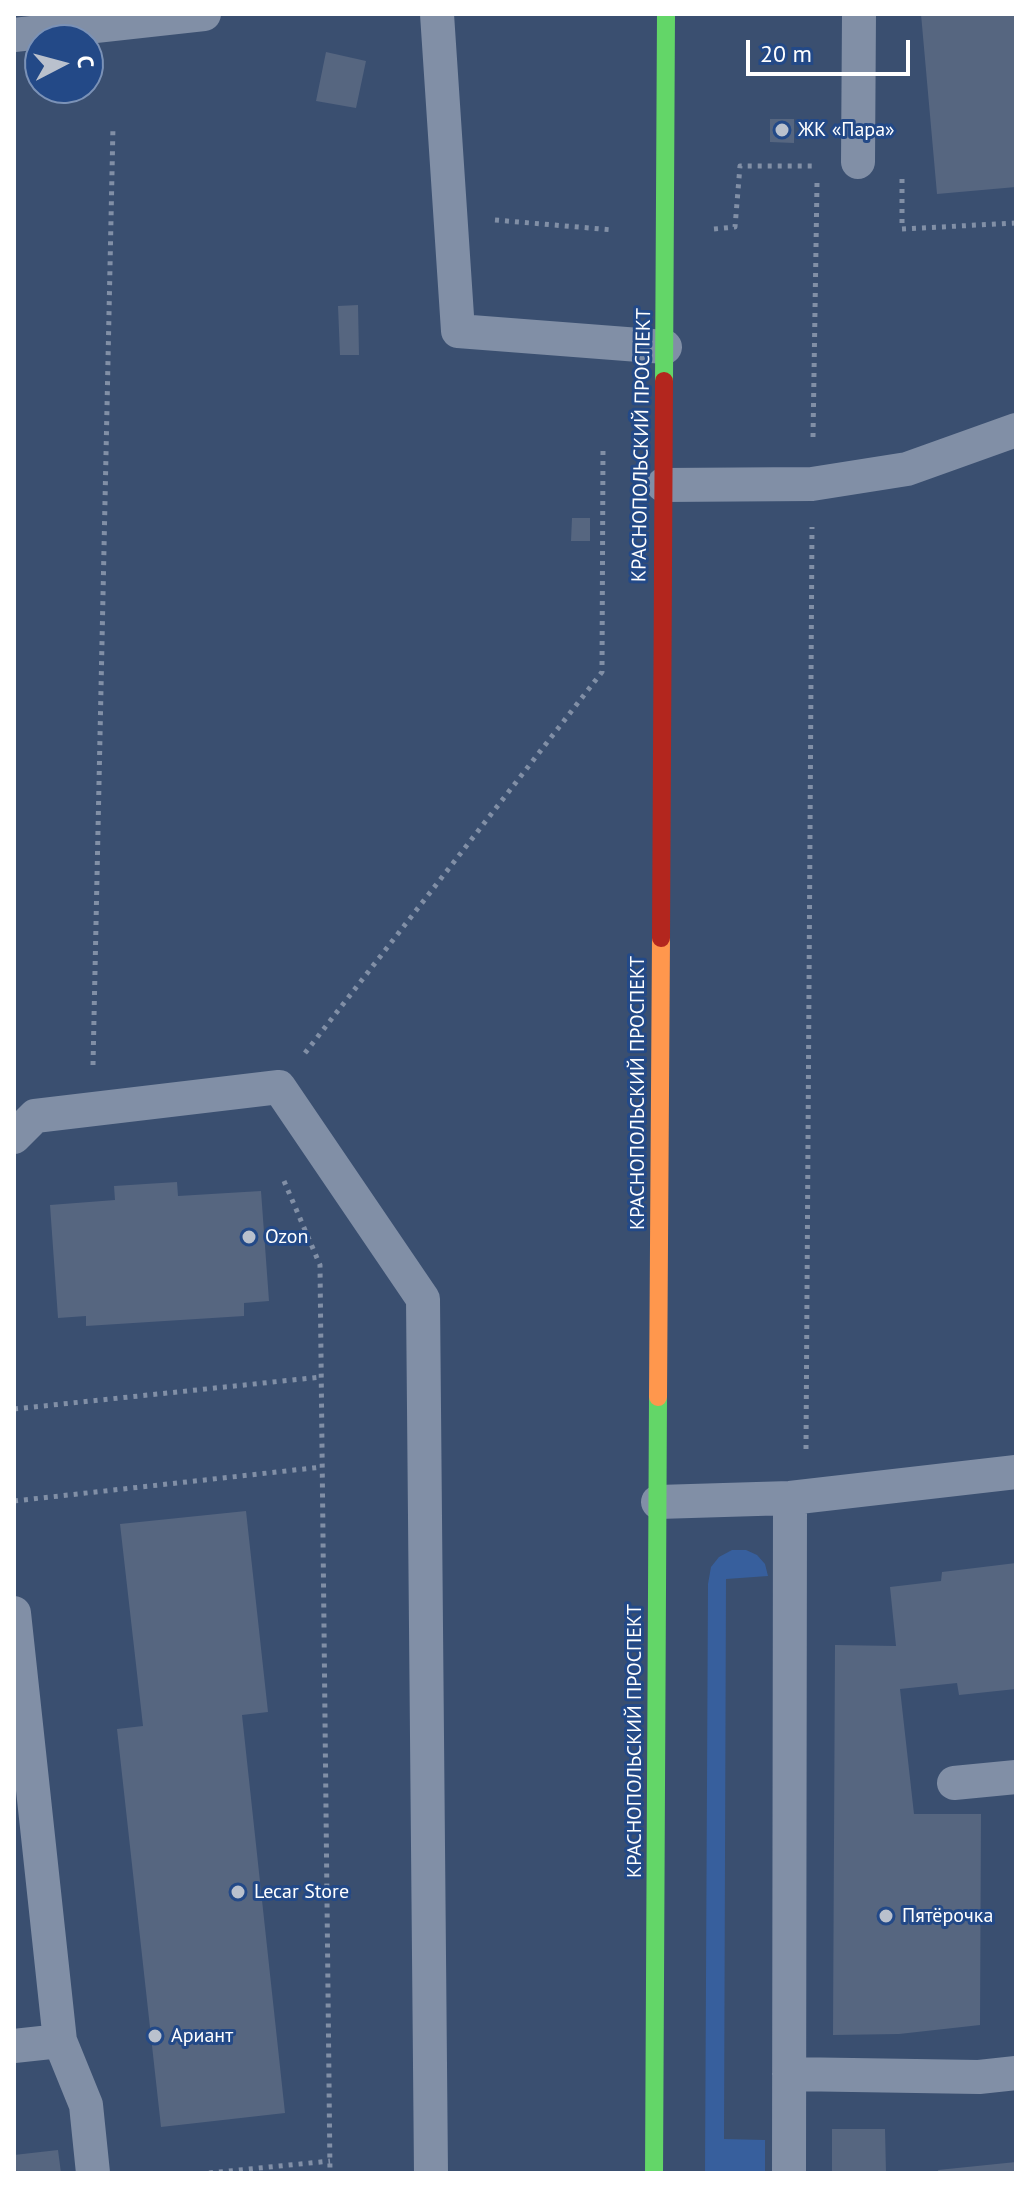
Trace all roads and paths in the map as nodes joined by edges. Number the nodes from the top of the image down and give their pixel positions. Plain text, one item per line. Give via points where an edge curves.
1 (204, 14) edge
2 (437, 14) edge
3 (666, 14) edge
4 (859, 14) edge
5 (14, 35) edge
6 (113, 126) dead end
7 (858, 162) dead end
8 (817, 166) dead end
9 (903, 167) dead end
10 (817, 182) dead end
11 (451, 216) junction
12 (1016, 223) edge
13 (665, 235) junction
14 (665, 347) junction
15 (1016, 430) edge
16 (812, 484) junction
17 (663, 485) junction
18 (92, 1108) junction
19 (14, 1137) edge
20 (321, 1377) dead end
21 (14, 1409) edge
22 (322, 1467) dead end
23 (1016, 1472) edge
24 (790, 1498) junction
25 (14, 1501) edge
26 (658, 1502) junction
27 (14, 1613) edge
28 (1016, 1777) edge
29 (954, 1783) dead end
30 (60, 2041) junction
31 (14, 2046) edge
32 (1016, 2073) edge
33 (789, 2074) junction
34 (330, 2161) dead end
35 (93, 2173) edge
36 (209, 2173) edge
37 (431, 2173) edge
38 (654, 2173) edge
39 (789, 2173) edge

1 - 5 lane
2 - 11 lane
3 - 13 street, КРАСНОПОЛЬСКИЙ ПРОСПЕКТ
4 - 7 lane
6 - 18 path
8 - 13 path via 740,166 735,227
9 - 12 path via 902,229
10 - 16 path
11 - 13 path
11 - 14 lane via 458,331
13 - 14 street, КРАСНОПОЛЬСКИЙ ПРОСПЕКТ
14 - 17 street, КРАСНОПОЛЬСКИЙ ПРОСПЕКТ
15 - 16 lane via 907,469
16 - 17 lane
16 - 24 path via 806,1465
17 - 26 street, КРАСНОПОЛЬСКИЙ ПРОСПЕКТ
18 - 19 lane via 35,1116
18 - 37 lane via 279,1087 423,1299
20 - 21 path
22 - 25 path
23 - 24 lane
24 - 26 lane
24 - 33 lane
26 - 38 street, КРАСНОПОЛЬСКИЙ ПРОСПЕКТ
27 - 30 lane
28 - 29 lane
30 - 31 lane
30 - 35 lane via 86,2105
32 - 33 lane
33 - 39 lane
34 - 36 path

